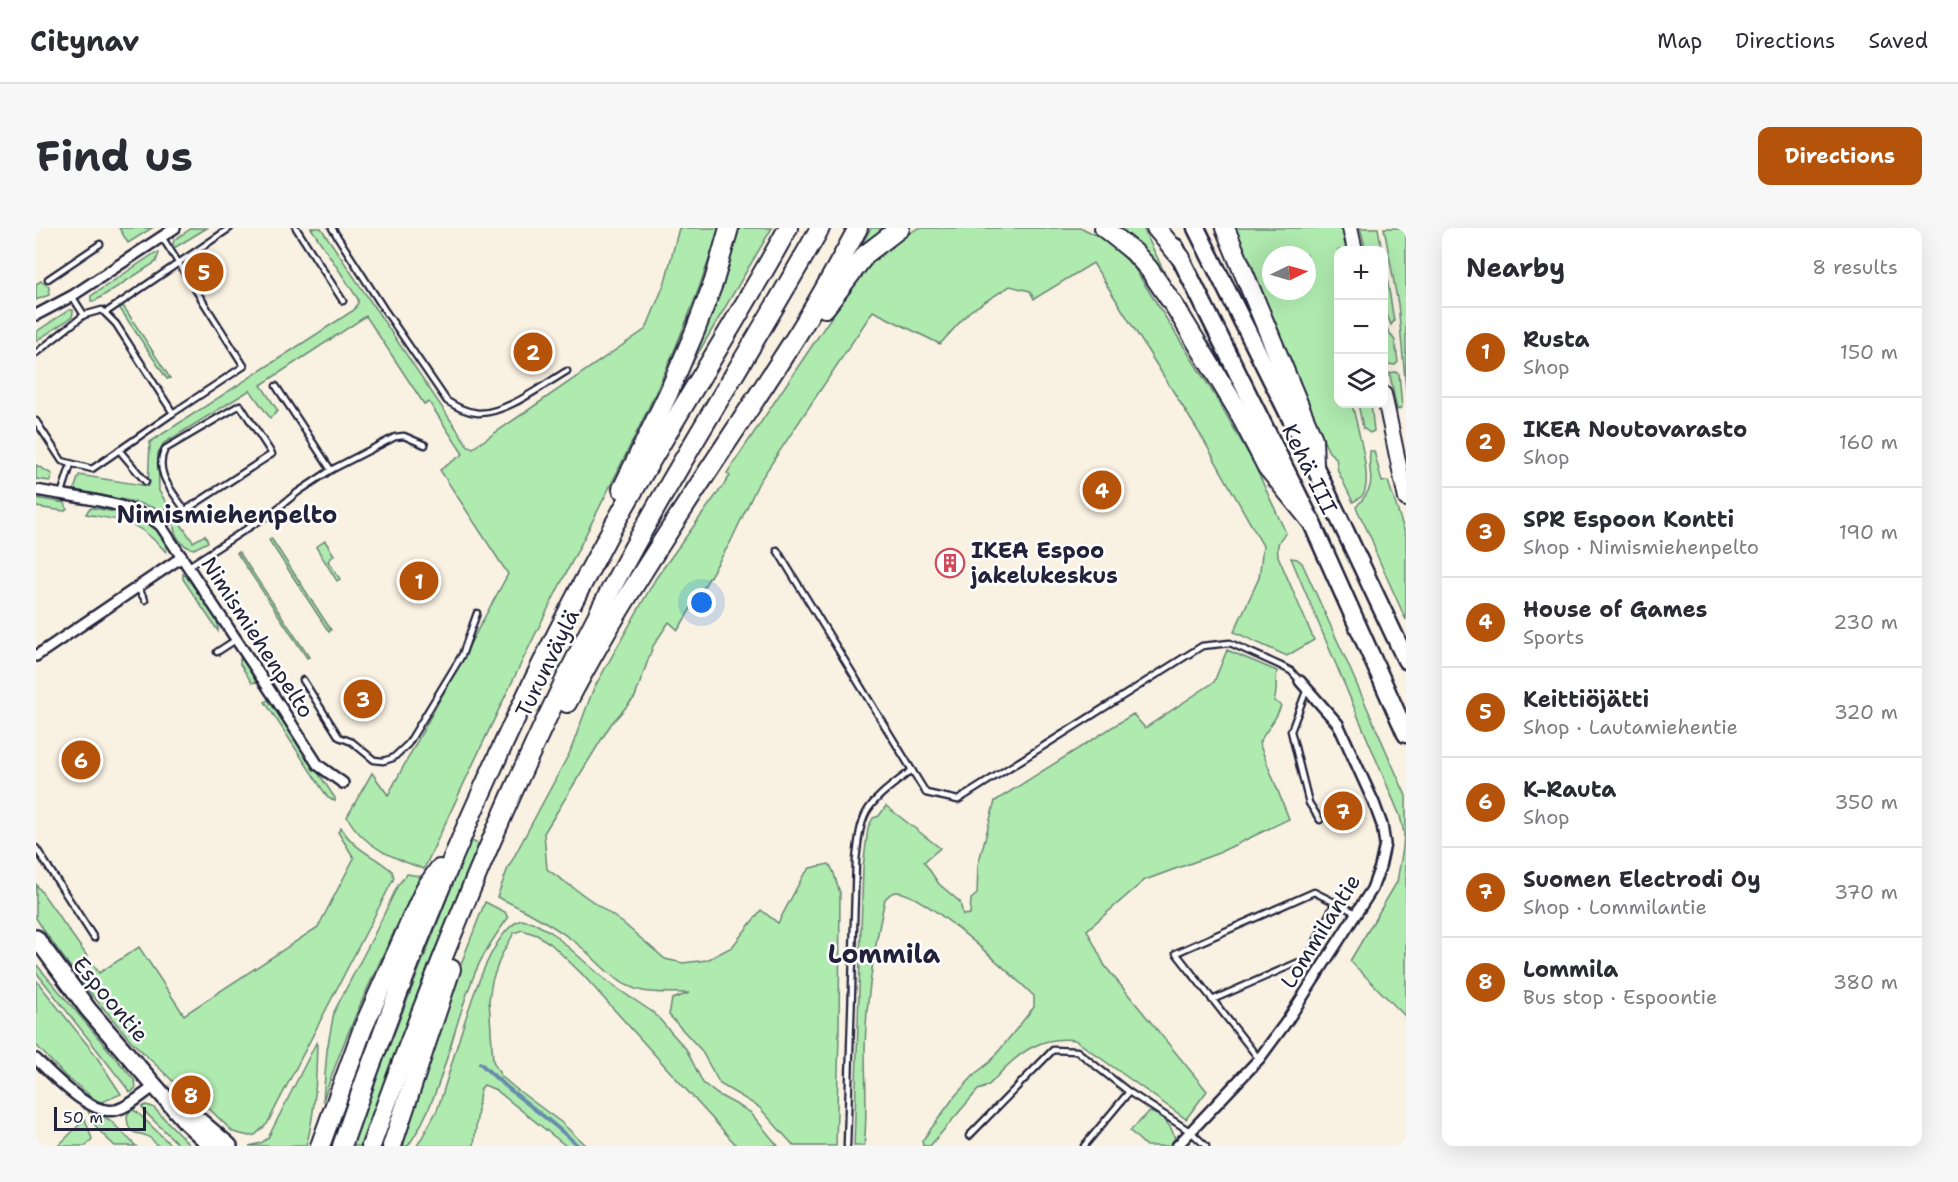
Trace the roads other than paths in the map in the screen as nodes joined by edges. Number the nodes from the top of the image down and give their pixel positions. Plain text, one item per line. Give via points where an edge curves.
1 (175, 228) edge
2 (230, 228) edge
3 (296, 228) edge
4 (332, 228) edge
5 (729, 228) edge
6 (788, 228) edge
7 (820, 228) edge
8 (858, 228) edge
9 (900, 228) edge
10 (1104, 228) edge
11 (1156, 228) edge
12 (1166, 228) edge
13 (1196, 228) edge
14 (1225, 228) edge
15 (1350, 228) edge
16 (162, 237) junction
17 (100, 244) dead end
18 (1354, 246) edge
19 (1181, 258) junction
20 (178, 262) junction
21 (48, 279) dead end
22 (72, 296) junction
23 (343, 301) dead end
24 (105, 313) junction
25 (36, 315) edge
26 (84, 315) junction
27 (793, 342) junction
28 (36, 353) edge
29 (567, 370) dead end
30 (276, 386) dead end
31 (1386, 408) edge
32 (173, 413) junction
33 (36, 421) edge
34 (425, 445) dead end
35 (119, 450) junction
36 (71, 464) junction
37 (1314, 465) junction
38 (331, 470) junction
39 (147, 482) dead end
40 (36, 490) edge
41 (61, 495) junction
42 (1406, 499) edge
43 (185, 510) junction
44 (1311, 521) junction
45 (161, 525) junction
46 (608, 535) junction
47 (777, 550) dead end
48 (183, 557) junction
49 (189, 566) junction
50 (138, 588) junction
51 (146, 600) dead end
52 (477, 613) dead end
53 (237, 639) junction
54 (217, 652) dead end
55 (36, 656) edge
56 (1406, 660) edge
57 (303, 680) dead end
58 (1300, 681) joint
59 (1307, 689) junction
60 (1406, 734) edge
61 (524, 766) junction
62 (912, 770) junction
63 (343, 783) dead end
64 (1320, 820) dead end
65 (459, 841) junction
66 (36, 848) edge
67 (486, 850) junction
68 (1335, 902) junction
69 (1356, 914) junction
70 (36, 938) edge
71 (94, 938) dead end
72 (1212, 1000) junction
73 (36, 1059) edge
74 (1259, 1059) junction
75 (155, 1086) junction
76 (1129, 1092) junction
77 (1191, 1132) junction
78 (969, 1136) dead end
79 (212, 1146) edge
80 (229, 1146) edge
81 (320, 1146) edge
82 (342, 1146) edge
83 (371, 1146) edge
84 (392, 1146) edge
85 (847, 1146) edge
86 (1084, 1146) edge
87 (1177, 1146) edge
88 (1206, 1146) edge

1 - 16 street
2 - 20 lane
3 - 23 lane
4 - 29 lane via 447,401 462,410 497,410
5 - 46 highway via 695,331 624,484
6 - 46 highway, Turunväylä
7 - 61 highway, Turunväylä via 613,586
8 - 27 highway
9 - 27 highway via 866,254 819,316
10 - 44 highway via 1149,268 1237,409 1267,467
11 - 19 highway
12 - 19 highway, Kehä III
13 - 37 highway, Kehä III
14 - 37 highway via 1313,439
15 - 18 main road
16 - 20 lane
16 - 22 street
17 - 21 lane
19 - 44 highway, Kehä III
20 - 24 lane
20 - 32 lane via 244,366
22 - 25 street
22 - 26 lane
24 - 26 lane via 102,310
24 - 32 lane
26 - 28 lane
27 - 61 highway via 628,593 550,736
30 - 38 lane
31 - 42 main road
32 - 35 lane
33 - 36 lane via 62,461
34 - 38 lane via 404,436 395,437
35 - 36 lane via 92,469
35 - 39 lane
36 - 41 lane
37 - 56 highway, Kehä III
38 - 49 lane
40 - 41 street, Nimismiehenpelto
41 - 45 street, Nimismiehenpelto via 127,508
43 - 43 lane via 272,454 240,405 165,449 162,475
43 - 45 lane
44 - 60 highway, Kehä III
45 - 48 street, Nimismiehenpelto
46 - 65 highway, Turunväylä via 514,720
47 - 62 lane
48 - 49 street, Nimismiehenpelto
48 - 50 street
49 - 53 street, Nimismiehenpelto
50 - 51 lane
50 - 55 street
52 - 57 lane via 462,656 408,744 393,758 374,760 339,737
53 - 54 lane
53 - 63 street, Nimismiehenpelto via 280,695 318,765
58 - 59 street, Lommilantie
58 - 62 lane via 1280,665 1230,643 1202,646 958,800 926,793
59 - 64 lane via 1291,731 1310,803
59 - 69 street, Lommilantie via 1338,723 1382,825 1385,844 1380,867
61 - 67 highway, Turunväylä
62 - 85 lane via 874,802 859,831
65 - 81 highway via 425,889 363,1028
65 - 82 highway, Turunväylä
66 - 71 lane
67 - 83 highway, Turunväylä
67 - 84 highway via 476,901 437,1004
68 - 69 lane
68 - 72 lane via 1308,958
68 - 72 lane via 1314,892 1176,953
69 - 74 street, Lommilantie
70 - 75 main road, Espoontie via 88,1009
72 - 74 lane
73 - 75 street via 78,1097 106,1110 131,1103
74 - 77 street, Lommilantie
75 - 79 main road, Espoontie
75 - 80 main road, Espoontie via 182,1104
76 - 77 lane
76 - 78 lane via 1077,1051 1053,1050
76 - 86 lane
77 - 87 street, Lommilantie
77 - 88 lane

